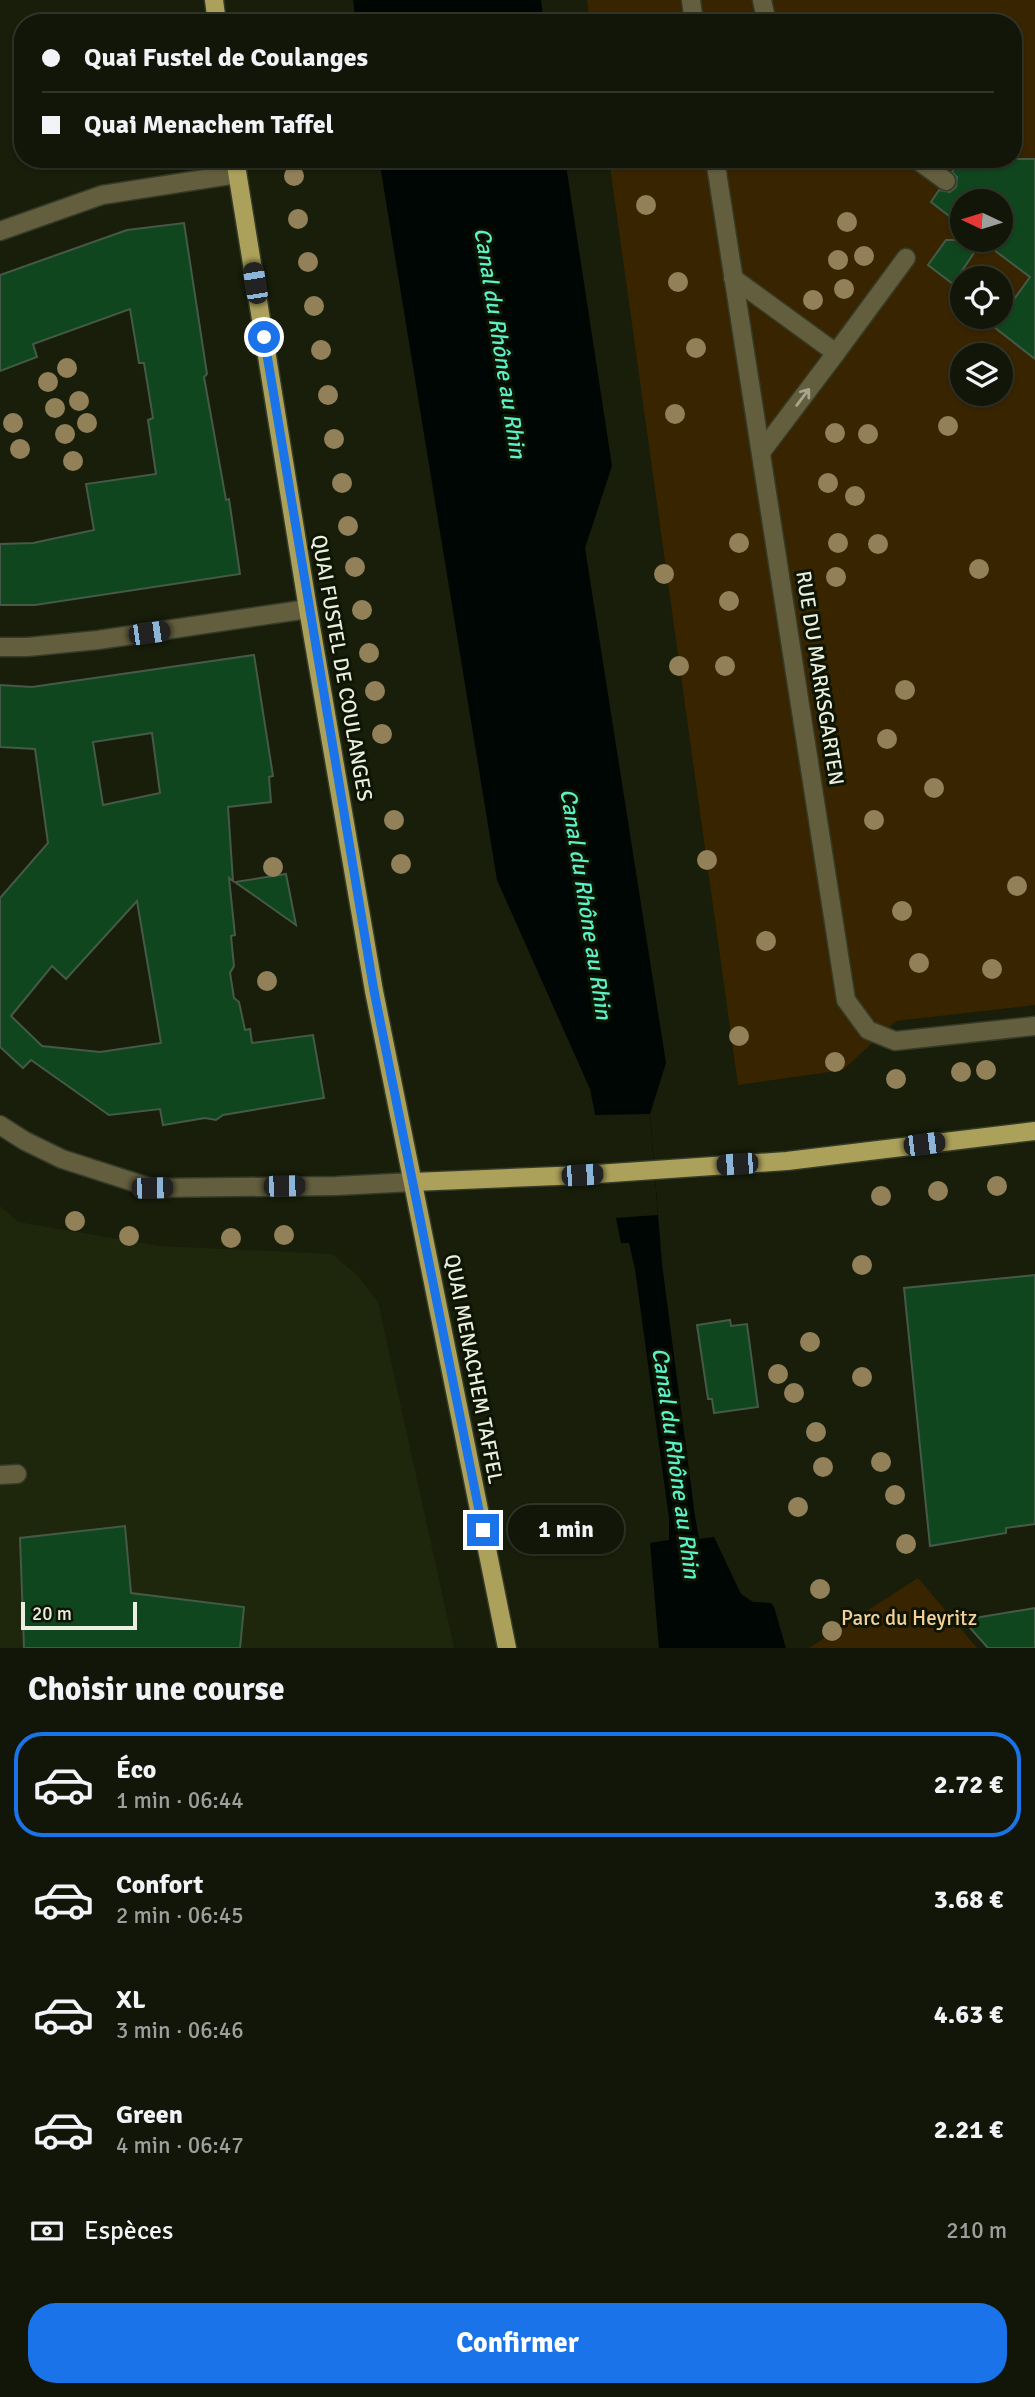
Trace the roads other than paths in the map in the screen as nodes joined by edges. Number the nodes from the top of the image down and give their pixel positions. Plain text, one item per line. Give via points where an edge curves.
1 (231, 168) edge
2 (236, 168) edge
3 (716, 168) edge
4 (928, 168) edge
5 (946, 181) dead end
6 (0, 231) edge
7 (906, 258) dead end
8 (733, 278) junction
9 (836, 353) junction
10 (762, 451) junction
11 (308, 609) junction
12 (0, 647) edge
13 (1035, 1026) edge
14 (0, 1125) edge
15 (1035, 1131) edge
16 (412, 1182) junction
17 (507, 1648) edge

1 - 6 street via 102,195
2 - 11 main road, QUAI FUSTEL DE COULANGES
3 - 8 street, RUE DU MARKSGARTEN
4 - 5 street
7 - 9 street
8 - 9 street
8 - 10 street, RUE DU MARKSGARTEN
10 -> 9 street
10 - 13 street, RUE DU MARKSGARTEN via 846,1000 868,1030 895,1041
11 - 12 street via 98,640
11 - 16 main road, QUAI FUSTEL DE COULANGES
14 - 16 street via 62,1159 152,1188
15 - 16 main road via 799,1159
16 - 17 main road, QUAI MENACHEM TAFFEL

